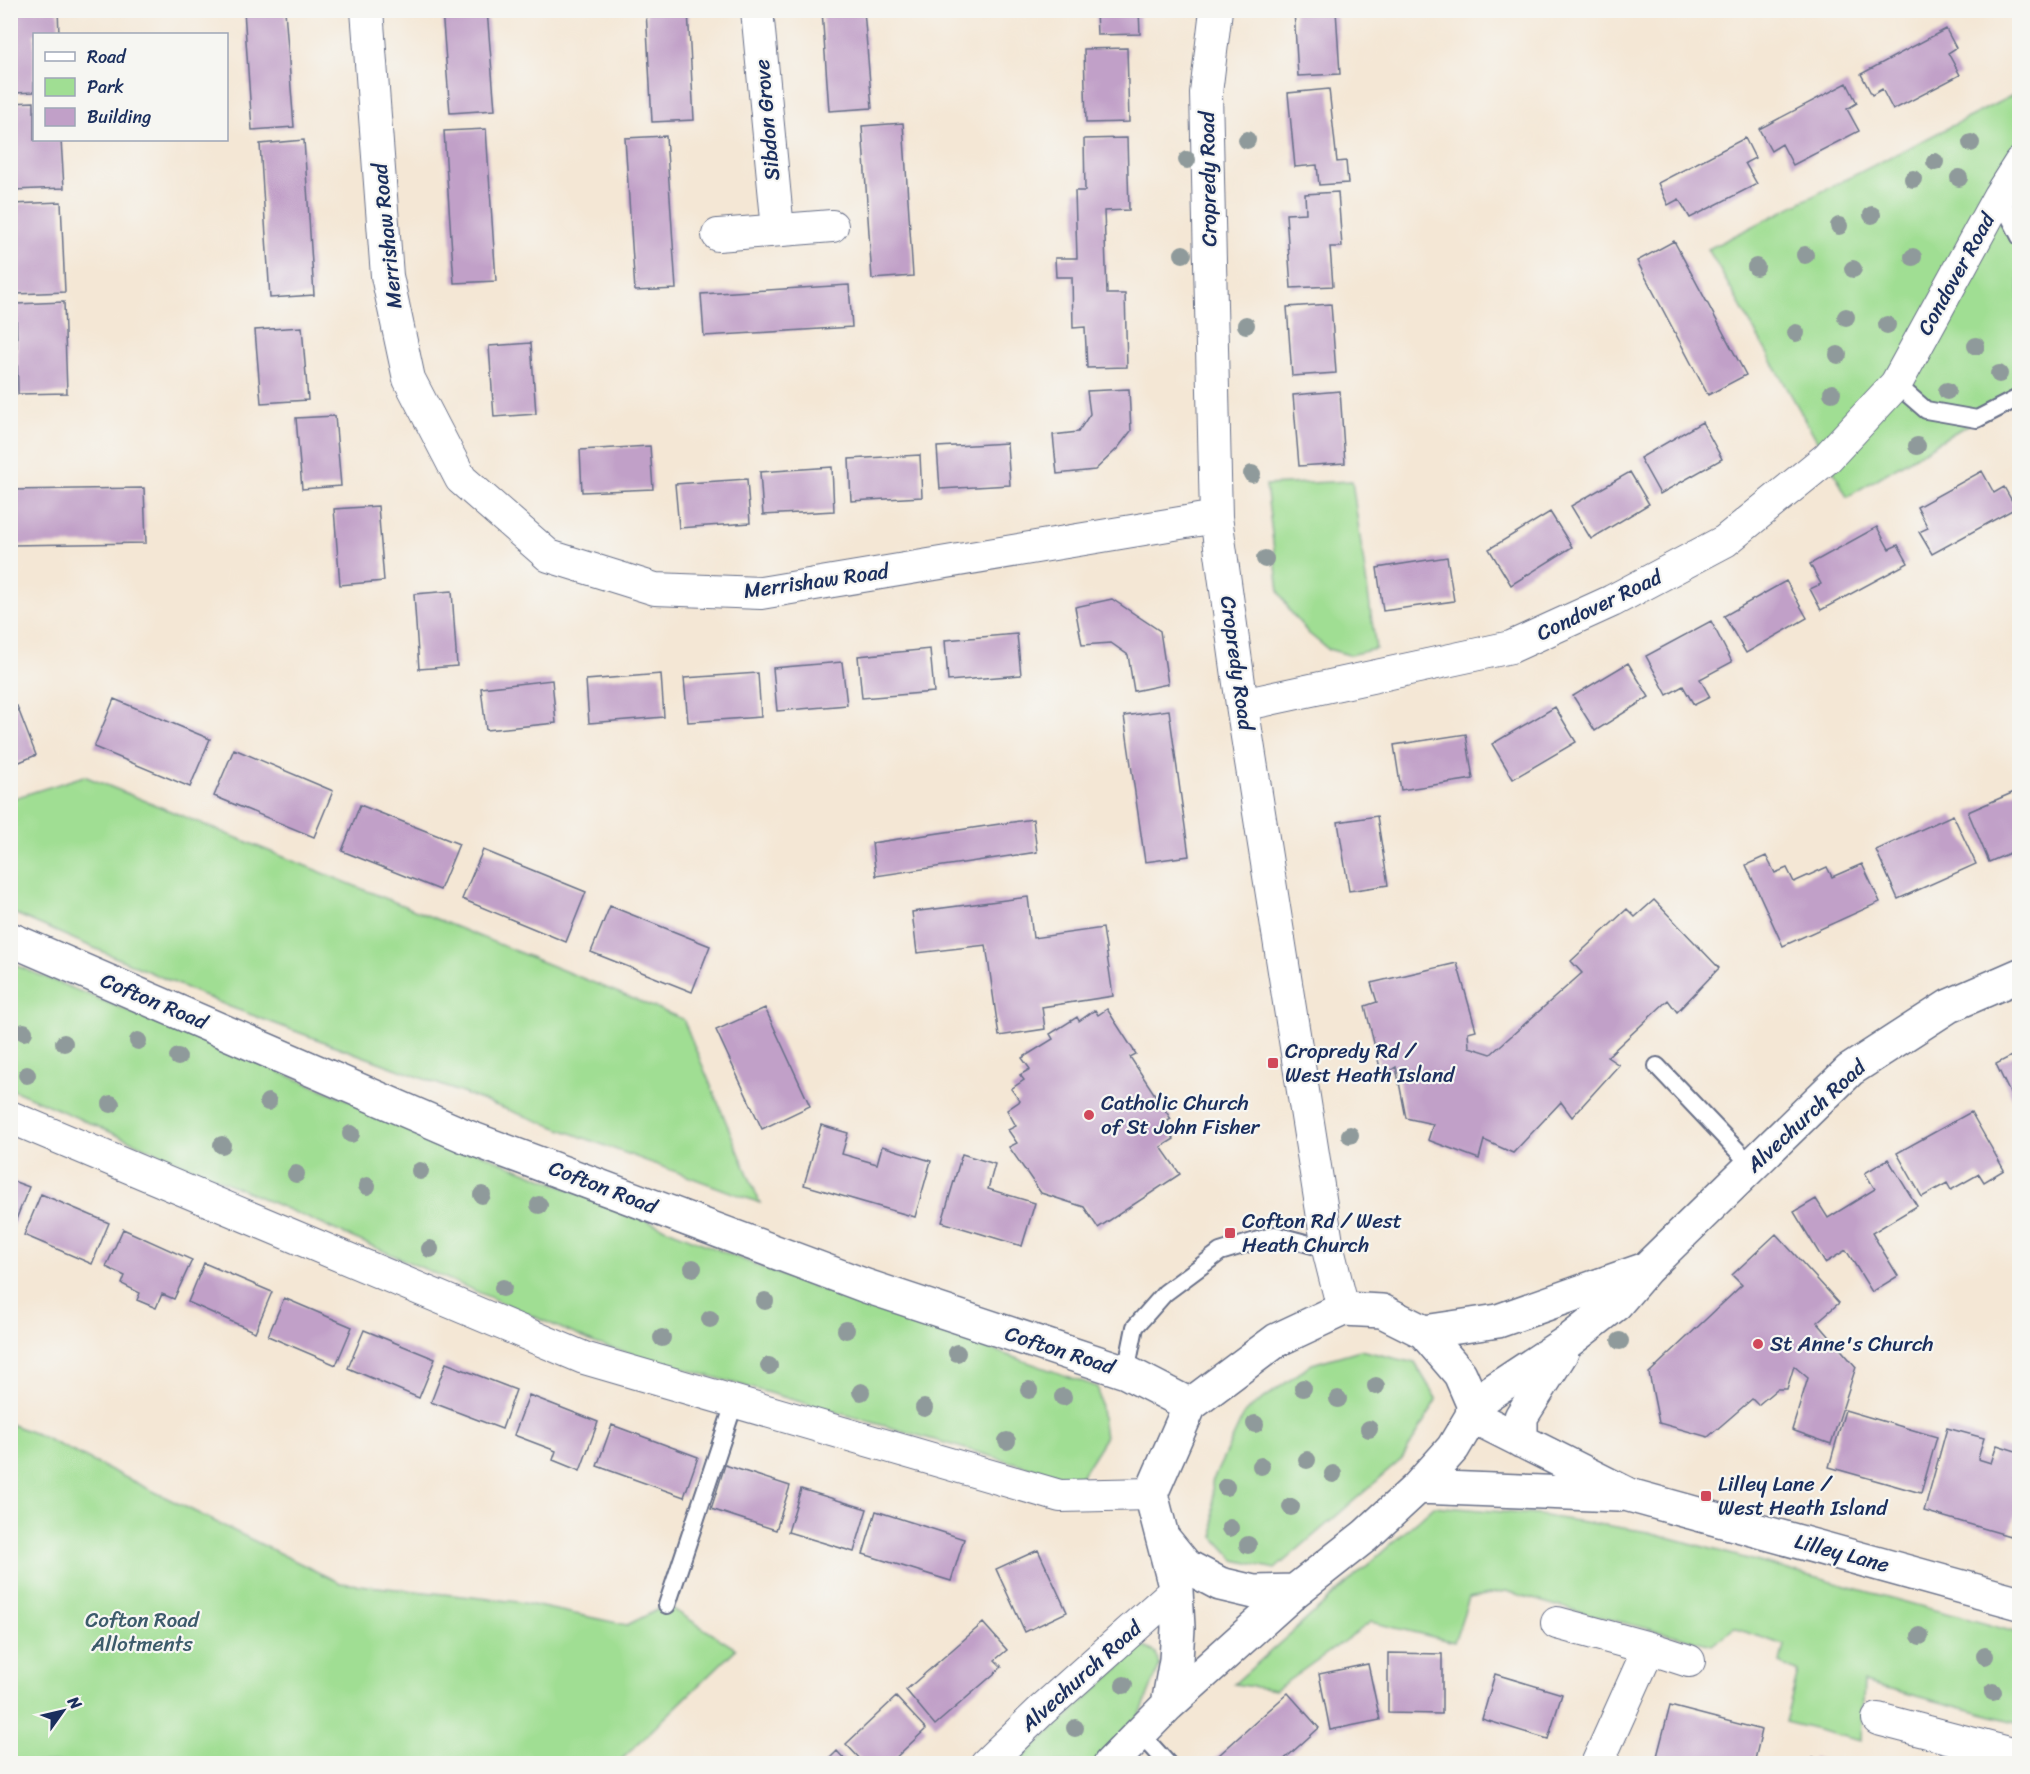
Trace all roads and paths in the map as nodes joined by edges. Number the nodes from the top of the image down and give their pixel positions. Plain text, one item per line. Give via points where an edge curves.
1 (367, 10) edge
2 (757, 10) edge
3 (1216, 10) edge
4 (2019, 164) edge
5 (1999, 196) junction
6 (832, 226) dead end
7 (778, 230) junction
8 (718, 236) dead end
9 (2019, 237) edge
10 (1896, 384) junction
11 (2019, 397) edge
12 (1216, 517) junction
13 (1242, 705) junction
14 (15, 948) edge
15 (2019, 975) edge
16 (1657, 1066) dead end
17 (10, 1117) edge
18 (1752, 1166) junction
19 (1328, 1250) junction
20 (1646, 1269) junction
21 (1343, 1309) junction
22 (1424, 1332) junction
23 (1570, 1341) junction
24 (1125, 1372) junction
25 (735, 1401) junction
26 (1190, 1405) junction
27 (1473, 1410) junction
28 (1521, 1442) junction
29 (1418, 1486) junction
30 (1151, 1494) junction
31 (1629, 1495) junction
32 (1164, 1539) junction
33 (1176, 1590) junction
34 (1295, 1592) junction
35 (2019, 1603) edge
36 (667, 1605) dead end
37 (1557, 1623) dead end
38 (1649, 1648) junction
39 (1689, 1661) dead end
40 (1168, 1705) junction
41 (1878, 1719) dead end
42 (1140, 1733) junction
43 (2019, 1756) edge
44 (986, 1764) edge
45 (1110, 1764) edge
46 (1168, 1764) edge
47 (1597, 1764) edge

1 - 12 street, Merrishaw Road via 387,276 409,379 461,479 549,556 655,589 761,592
2 - 7 street, Sibdon Grove
3 - 12 street, Cropredy Road via 1206,93
4 - 5 street, Condover Road
5 - 9 lane, Condover Road
5 - 10 street, Condover Road
6 - 7 street
7 - 8 street
10 - 11 lane via 1926,410 1977,418
10 - 13 street, Condover Road via 1827,458 1725,541 1612,601 1511,647
12 - 13 street, Cropredy Road
13 - 19 street, Cropredy Road
14 - 24 street, Cofton Road via 465,1136 867,1286
15 - 18 street, Alvechurch Road via 1949,1006 1850,1070
16 - 18 lane
17 - 25 street via 584,1358
18 - 20 street, Alvechurch Road
19 - 21 street, Cropredy Road
19 - 24 lane via 1275,1235 1221,1252 1165,1293 1135,1327
20 - 22 street, Alvechurch Road via 1498,1321
20 - 23 street, Alvechurch Road via 1616,1304
21 - 22 street via 1382,1311
21 - 26 street via 1277,1340
22 - 27 street via 1460,1374
23 - 27 street, Alvechurch Road
23 - 28 street, Alvechurch Road via 1521,1417
24 - 26 street, Cofton Road
25 - 30 street via 1060,1496
25 - 36 lane
26 - 30 street
27 - 28 street, Lilley Lane
27 - 29 street via 1453,1448
28 - 31 street, Lilley Lane
29 - 31 street, Lilley Lane
29 - 34 street via 1365,1536
30 - 32 street, Alvechurch Road
31 - 35 street, Lilley Lane
32 - 33 street, Alvechurch Road
32 - 34 street via 1186,1566 1220,1584 1254,1592
33 - 40 street, Alvechurch Road via 1176,1660
33 - 44 street, Alvechurch Road
34 - 40 street
37 - 38 street
38 - 39 street
38 - 47 street
40 - 42 street
41 - 43 street
42 - 45 street
42 - 46 lane

